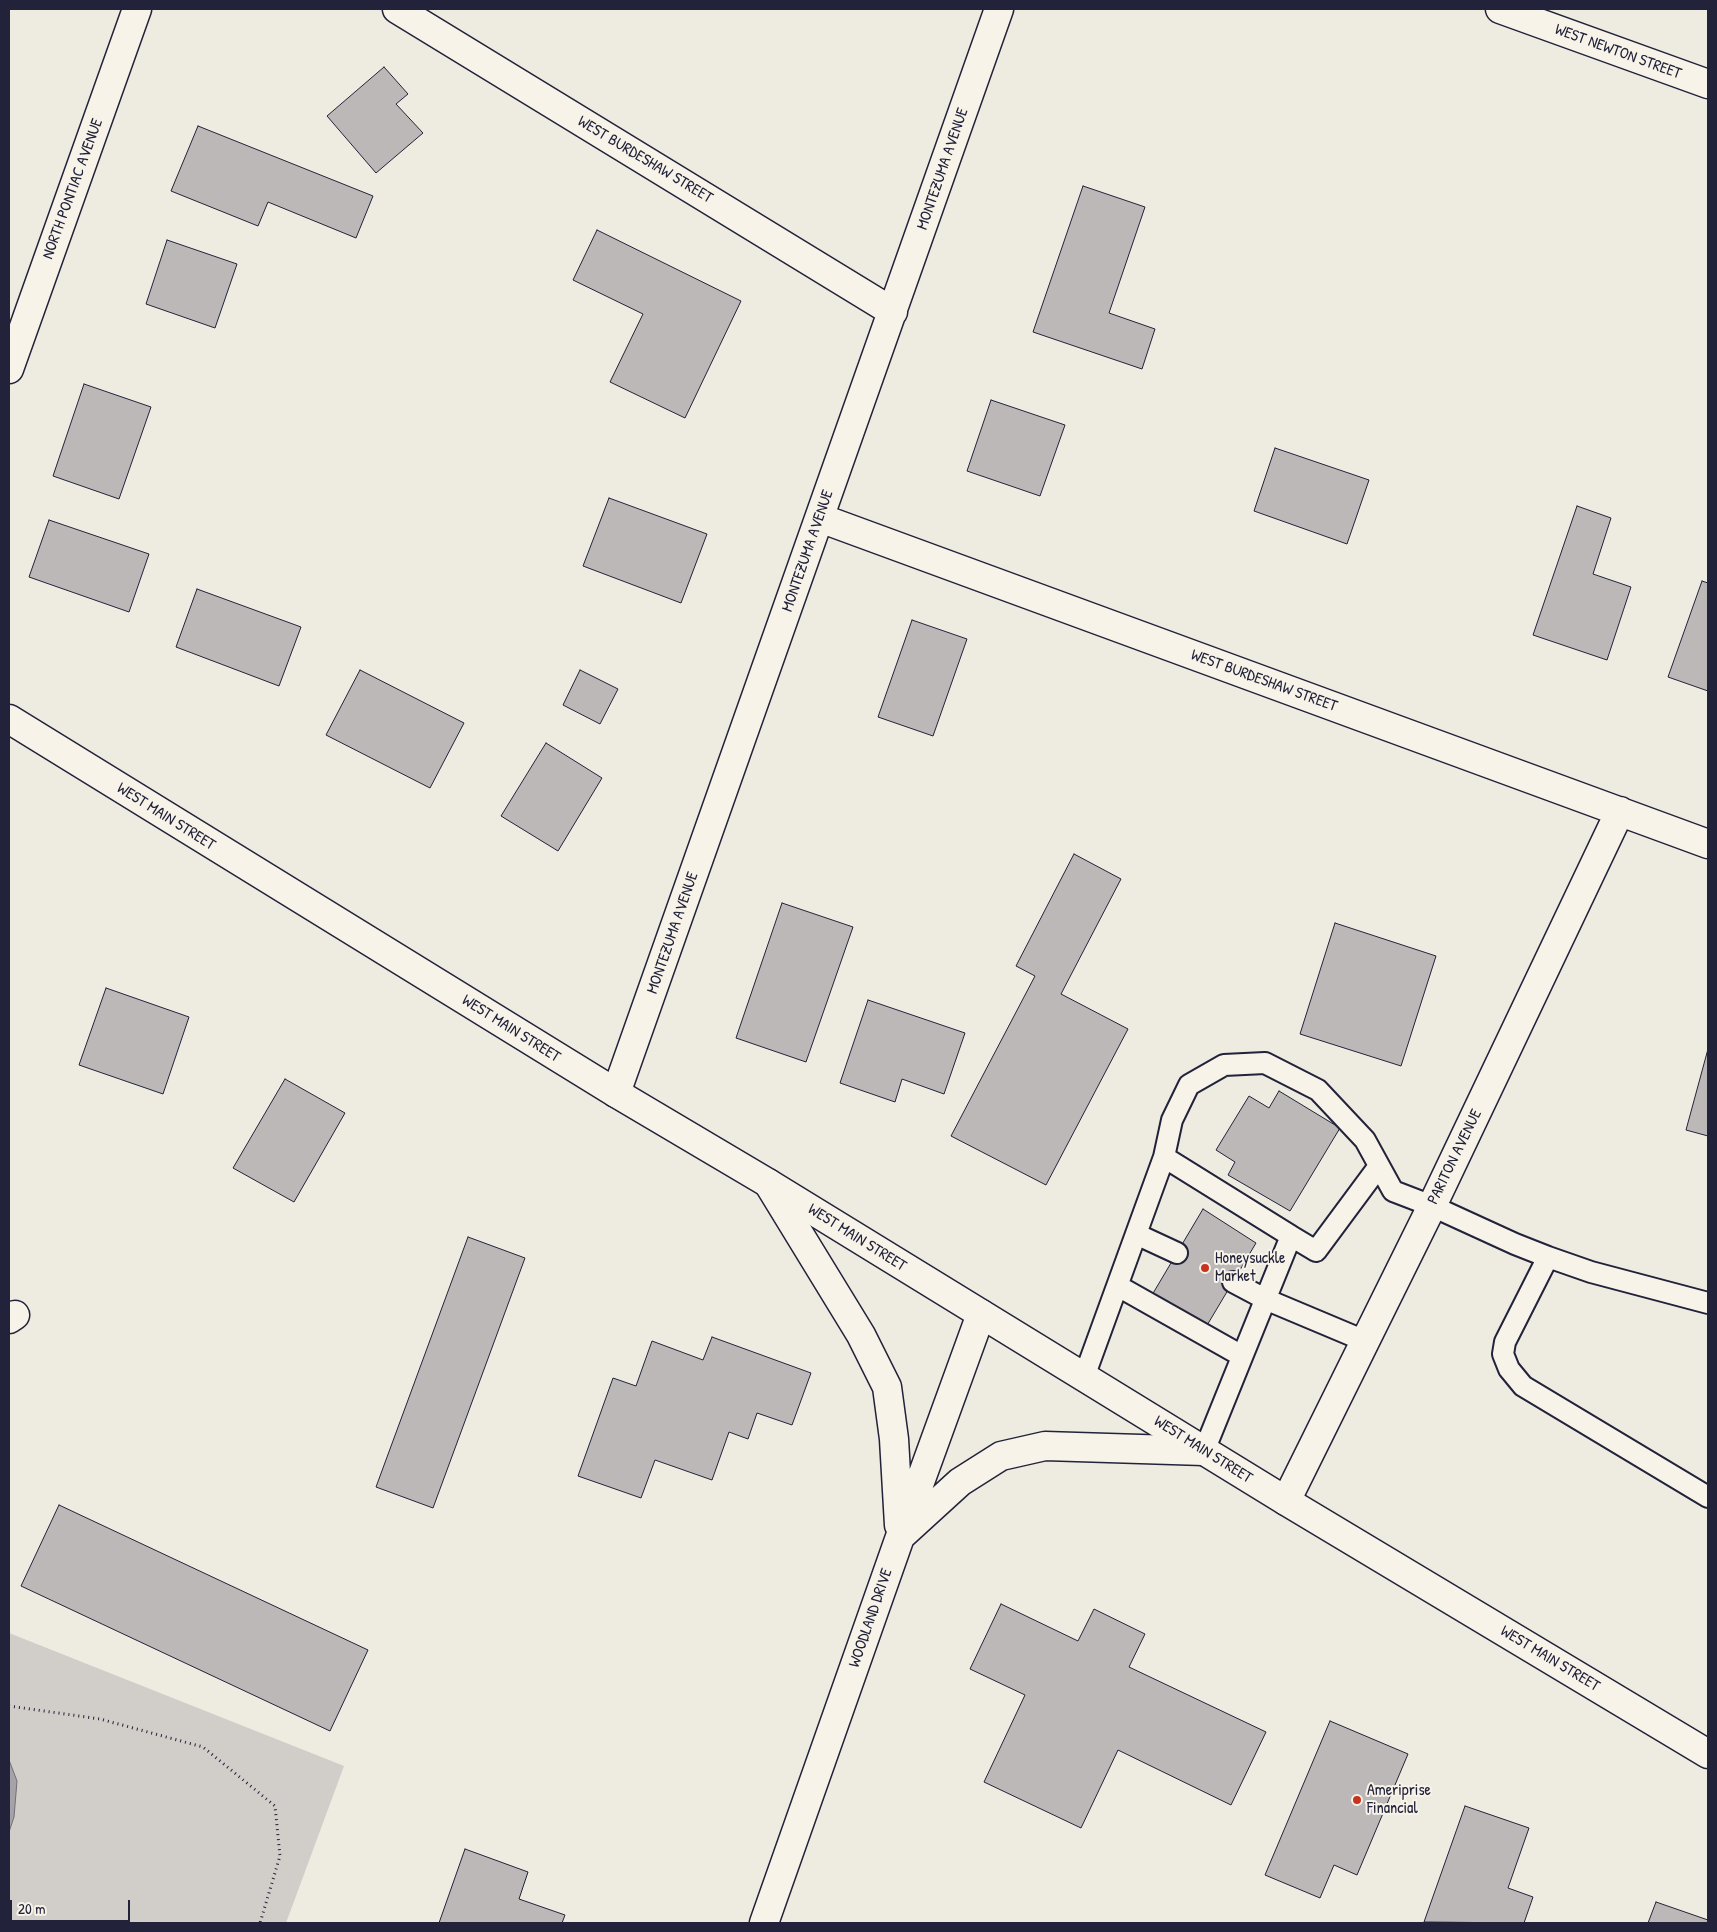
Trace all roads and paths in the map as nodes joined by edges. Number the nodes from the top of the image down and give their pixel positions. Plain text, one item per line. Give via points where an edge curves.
1 (137, 9) edge
2 (397, 9) edge
3 (999, 9) edge
4 (1500, 9) edge
5 (1708, 84) edge
6 (893, 312) junction
7 (9, 369) edge
8 (820, 518) junction
9 (9, 719) edge
10 (1620, 811) junction
11 (1708, 844) edge
12 (616, 1093) junction
13 (1164, 1158) junction
14 (1379, 1166) junction
15 (768, 1183) junction
16 (1432, 1206) junction
17 (1136, 1234) junction
18 (1290, 1236) junction
19 (1177, 1253) dead end
20 (1548, 1257) junction
21 (1233, 1282) dead end
22 (1118, 1286) junction
23 (1265, 1299) junction
24 (1708, 1303) edge
25 (981, 1314) junction
26 (1365, 1341) junction
27 (1242, 1356) junction
28 (1084, 1377) junction
29 (1204, 1451) junction
30 (1708, 1497) edge
31 (1286, 1501) junction
32 (900, 1537) junction
33 (9, 1706) edge
34 (1708, 1754) edge
35 (260, 1923) edge
36 (764, 1923) edge

1 - 7 street, NORTH PONTIAC AVENUE
2 - 6 street, WEST BURDESHAW STREET
3 - 6 street, MONTEZUMA AVENUE
4 - 5 street, WEST NEWTON STREET
6 - 8 street, MONTEZUMA AVENUE
8 - 10 street, WEST BURDESHAW STREET
8 - 12 street, MONTEZUMA AVENUE
9 - 12 street, WEST MAIN STREET
10 - 11 street, WEST BURDESHAW STREET
10 - 16 street, PARITON AVENUE
12 - 15 street, WEST MAIN STREET
13 - 14 lane via 1172,1120 1189,1085 1224,1065 1265,1063 1318,1090 1365,1140
13 - 17 lane
13 - 18 lane
14 - 16 lane via 1393,1191
14 - 18 lane via 1316,1251
15 - 25 street, WEST MAIN STREET
15 - 32 street via 861,1335 887,1387
16 - 20 lane
16 - 26 street, PARITON AVENUE
17 - 19 lane
17 - 22 lane
18 - 23 lane
20 - 24 lane via 1591,1272
20 - 30 lane via 1505,1342 1504,1354 1509,1369 1523,1386
21 - 23 lane
22 - 27 lane
22 - 28 lane
23 - 26 lane
23 - 27 lane
25 - 28 street, WEST MAIN STREET
25 - 32 street, WOODLAND DRIVE
26 - 31 street, PARITON AVENUE
27 - 29 lane
28 - 29 street, WEST MAIN STREET
29 - 31 street, WEST MAIN STREET
29 - 32 street via 1045,1446 1001,1456 960,1482
31 - 34 street, WEST MAIN STREET
32 - 36 street, WOODLAND DRIVE
33 - 35 path via 100,1719 203,1746 275,1806 280,1856

